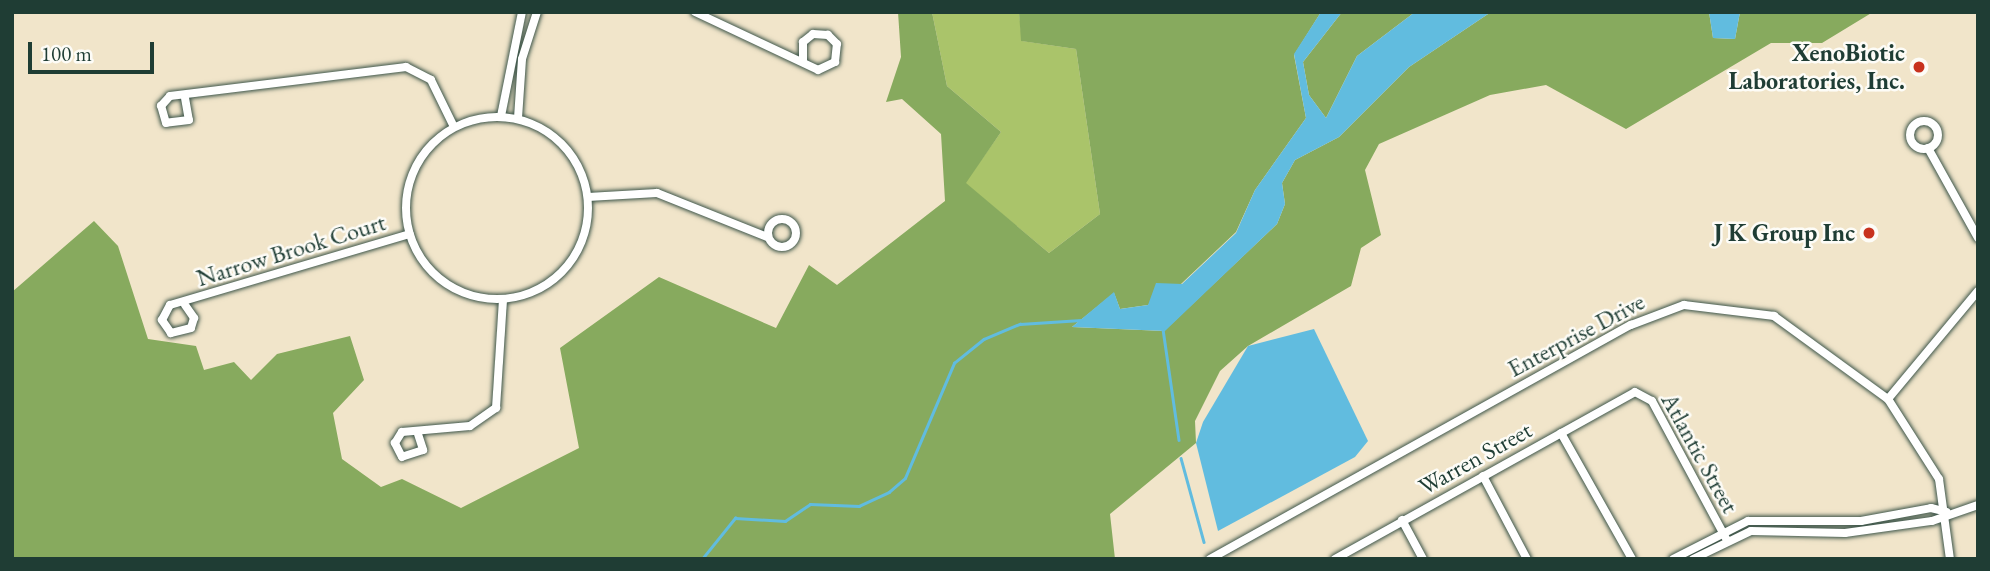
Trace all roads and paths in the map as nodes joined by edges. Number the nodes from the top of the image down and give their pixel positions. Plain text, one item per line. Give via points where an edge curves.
1 (522, 12) edge
2 (537, 12) edge
3 (695, 12) edge
4 (803, 60) junction
5 (185, 98) dead end
6 (501, 116) junction
7 (518, 118) junction
8 (454, 128) junction
9 (1928, 148) dead end
10 (588, 197) junction
11 (410, 234) junction
12 (767, 237) dead end
13 (1978, 238) edge
14 (1978, 290) edge
15 (503, 299) junction
16 (185, 305) dead end
17 (1634, 392) joint
18 (1888, 399) junction
19 (417, 431) dead end
20 (1561, 433) junction
21 (1483, 476) junction
22 (1978, 505) edge
23 (1947, 512) junction
24 (1402, 520) junction
25 (1722, 531) junction
26 (1727, 540) junction
27 (1679, 557) edge
28 (1210, 559) edge
29 (1335, 559) edge
30 (1423, 559) edge
31 (1527, 559) edge
32 (1632, 559) edge
33 (1693, 559) edge
34 (1950, 559) edge

1 - 6 street
2 - 7 street via 523,59
3 - 4 street
4 - 4 street via 824,70 835,62 836,44 828,35 813,34 801,48
5 - 8 street via 203,90 405,67 431,80
6 - 7 street
6 - 8 street
7 - 10 street via 565,146
8 - 11 street via 418,162 409,185
9 - 13 street
10 - 12 street via 657,193
10 - 15 street via 587,226 564,270 532,293
11 - 15 street via 420,257 455,290
11 - 16 street, Narrow Brook Court
14 - 18 street
15 - 19 street via 496,408 470,426
17 - 20 street, Warren Street
17 - 25 street, Atlantic Street via 1652,401
18 - 23 street, Enterprise Drive via 1922,443
18 - 28 street, Enterprise Drive via 1774,316 1684,305 1640,320
20 - 21 street, Warren Street
20 - 32 street
21 - 24 street, Warren Street
21 - 31 street
22 - 23 street
23 - 25 street via 1931,508 1861,521 1766,519
23 - 26 street via 1932,521 1845,533 1770,528
23 - 34 street, Enterprise Drive
24 - 29 street, Warren Street
24 - 30 street
25 - 26 street, Atlantic Street
25 - 27 street
26 - 33 street

